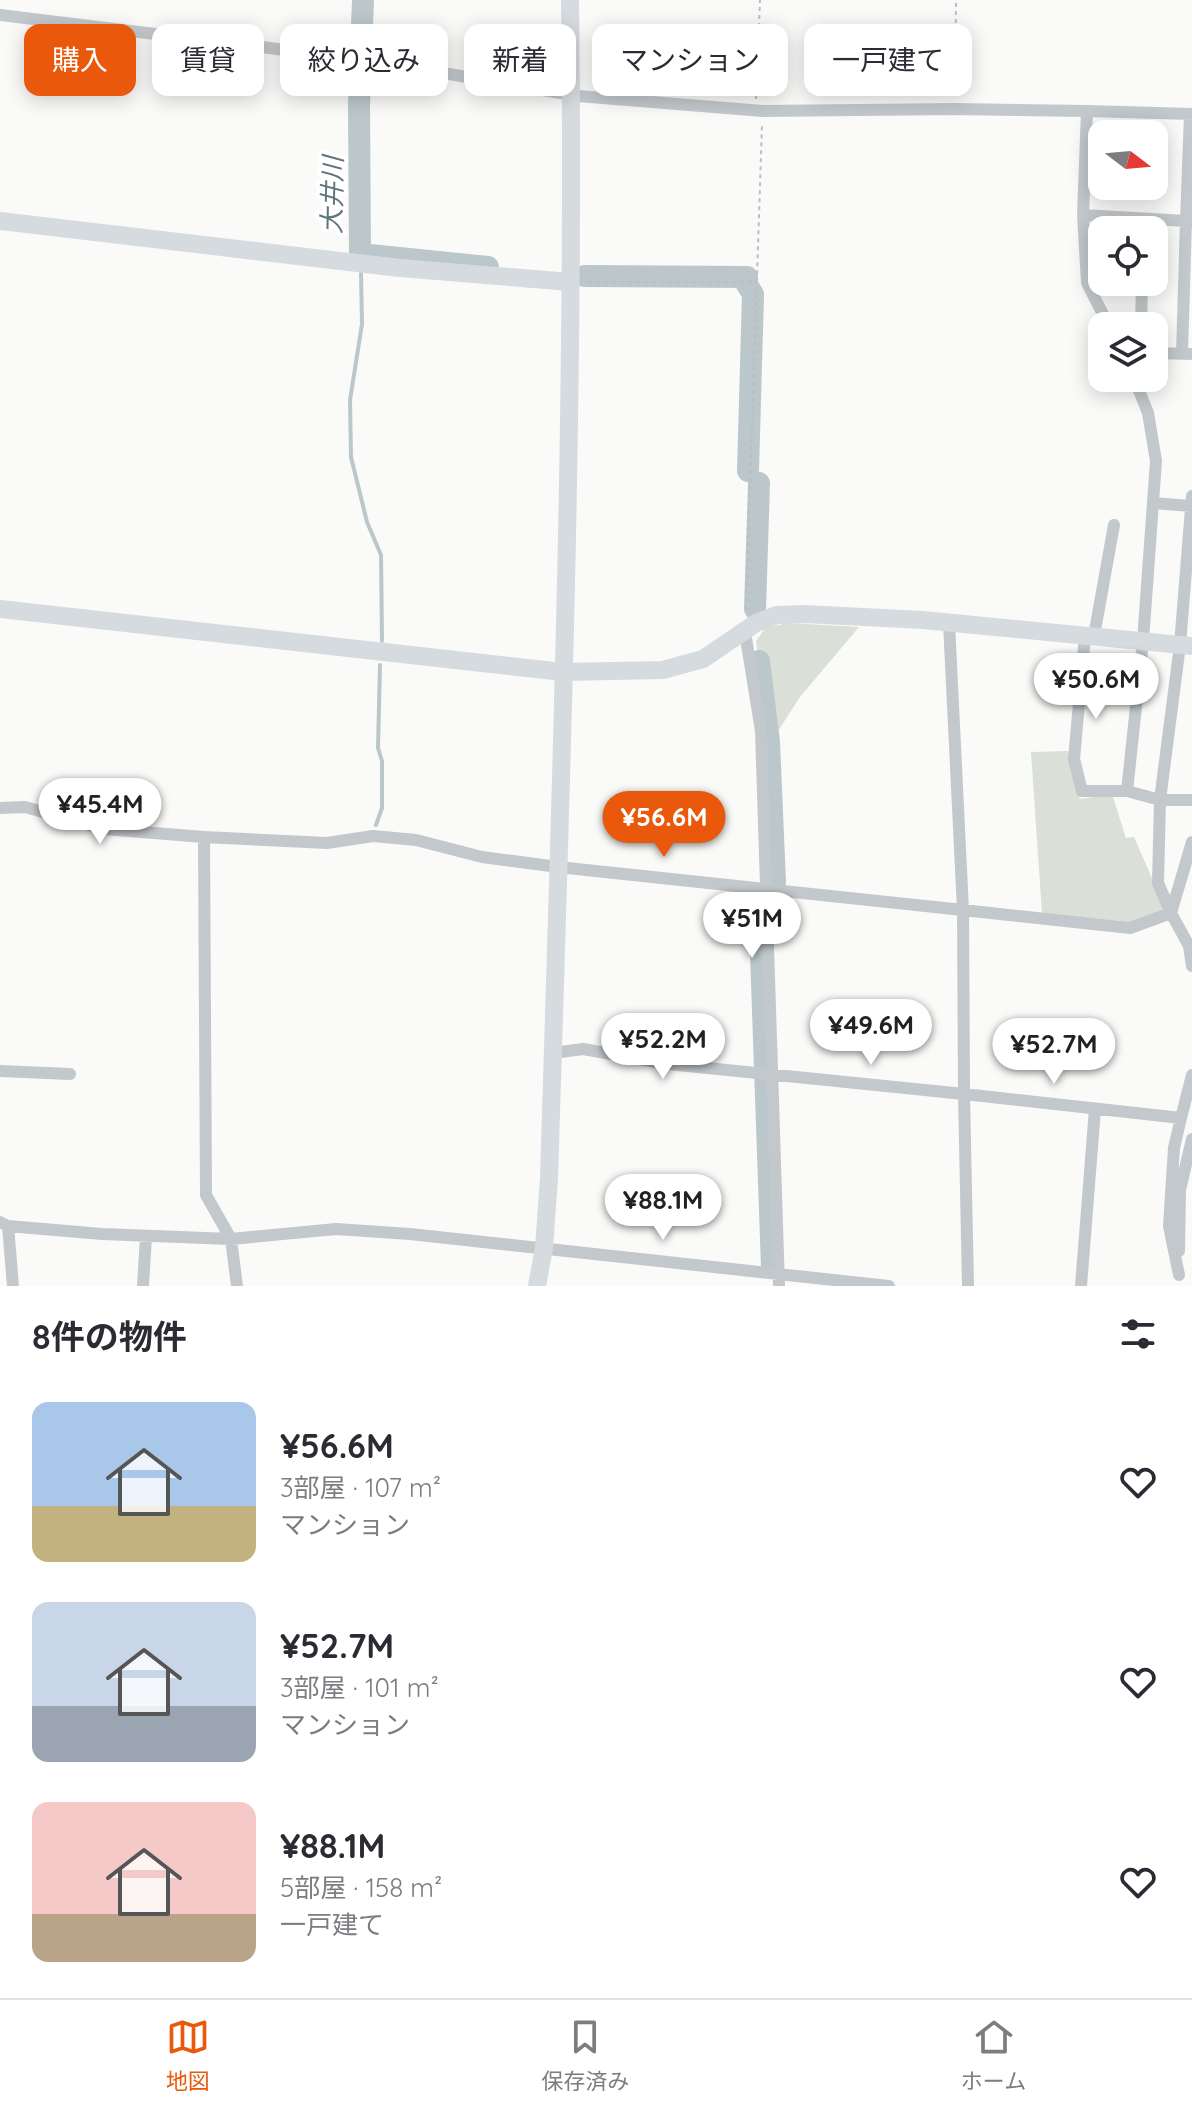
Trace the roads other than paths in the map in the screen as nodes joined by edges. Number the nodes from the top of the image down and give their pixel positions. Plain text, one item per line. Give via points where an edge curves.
1 (570, 0) edge
2 (0, 15) edge
3 (570, 24) edge
4 (464, 77) edge
5 (576, 95) edge
6 (571, 96) edge
7 (1087, 111) junction
8 (1191, 114) edge
9 (1083, 215) junction
10 (1090, 216) edge
11 (0, 221) edge
12 (1189, 221) edge
13 (1168, 222) edge
14 (570, 282) junction
15 (1102, 312) edge
16 (1187, 354) edge
17 (1140, 392) edge
18 (1192, 496) edge
19 (1153, 503) junction
20 (1191, 506) edge
21 (1114, 525) dead end
22 (0, 609) edge
23 (949, 623) junction
24 (745, 632) junction
25 (1090, 636) junction
26 (1143, 641) junction
27 (1186, 645) edge
28 (563, 672) junction
29 (1127, 791) junction
30 (1160, 800) junction
31 (1192, 800) edge
32 (0, 808) edge
33 (204, 837) junction
34 (1192, 842) edge
35 (558, 867) junction
36 (767, 887) junction
37 (963, 910) junction
38 (1171, 913) junction
39 (1190, 944) edge
40 (1192, 966) edge
41 (553, 1053) junction
42 (0, 1071) edge
43 (70, 1074) dead end
44 (774, 1075) junction
45 (1192, 1075) edge
46 (964, 1094) junction
47 (1095, 1109) junction
48 (1181, 1118) junction
49 (1192, 1139) edge
50 (4, 1224) edge
51 (146, 1236) junction
52 (231, 1239) junction
53 (544, 1248) junction
54 (779, 1280) edge
55 (1180, 1281) edge
56 (13, 1286) edge
57 (143, 1286) edge
58 (237, 1286) edge
59 (537, 1286) edge
60 (889, 1286) edge
61 (968, 1286) edge
62 (1081, 1286) edge

1 - 3 street
2 - 4 street
5 - 7 street via 759,110
6 - 14 street
7 - 8 street
7 - 9 street
8 - 12 street
9 - 10 street
9 - 15 street via 1087,283
11 - 14 street via 400,268
12 - 13 street
12 - 16 street
14 - 28 street
17 - 19 street via 1156,461
18 - 20 street
19 - 20 street
19 - 26 street
20 - 27 street
21 - 25 street
22 - 28 street
23 - 24 street via 777,615
23 - 25 street
23 - 37 street
24 - 28 street via 703,659 663,670
24 - 36 street via 761,731
25 - 26 street
25 - 29 street via 1074,759 1082,791
26 - 27 street
26 - 29 street
27 - 30 street
28 - 35 street
29 - 30 street
30 - 31 street
30 - 38 street via 1158,883
32 - 33 street via 25,807 104,829
33 - 35 street via 327,843 388,837
33 - 52 street via 206,1195
34 - 38 street
35 - 36 street
35 - 41 street
36 - 37 street
36 - 44 street
37 - 38 street via 1130,928
37 - 46 street
38 - 39 street
39 - 40 street
41 - 44 street via 583,1049
41 - 53 street
42 - 43 street
44 - 46 street
44 - 54 street
45 - 48 street
46 - 47 street
46 - 61 street
47 - 48 street
47 - 62 street
48 - 55 street via 1169,1226
49 - 55 street via 1180,1190
50 - 51 street
50 - 56 street
51 - 52 street
51 - 57 street
52 - 53 street via 336,1229
52 - 58 street
53 - 54 street
53 - 59 street
54 - 60 street

